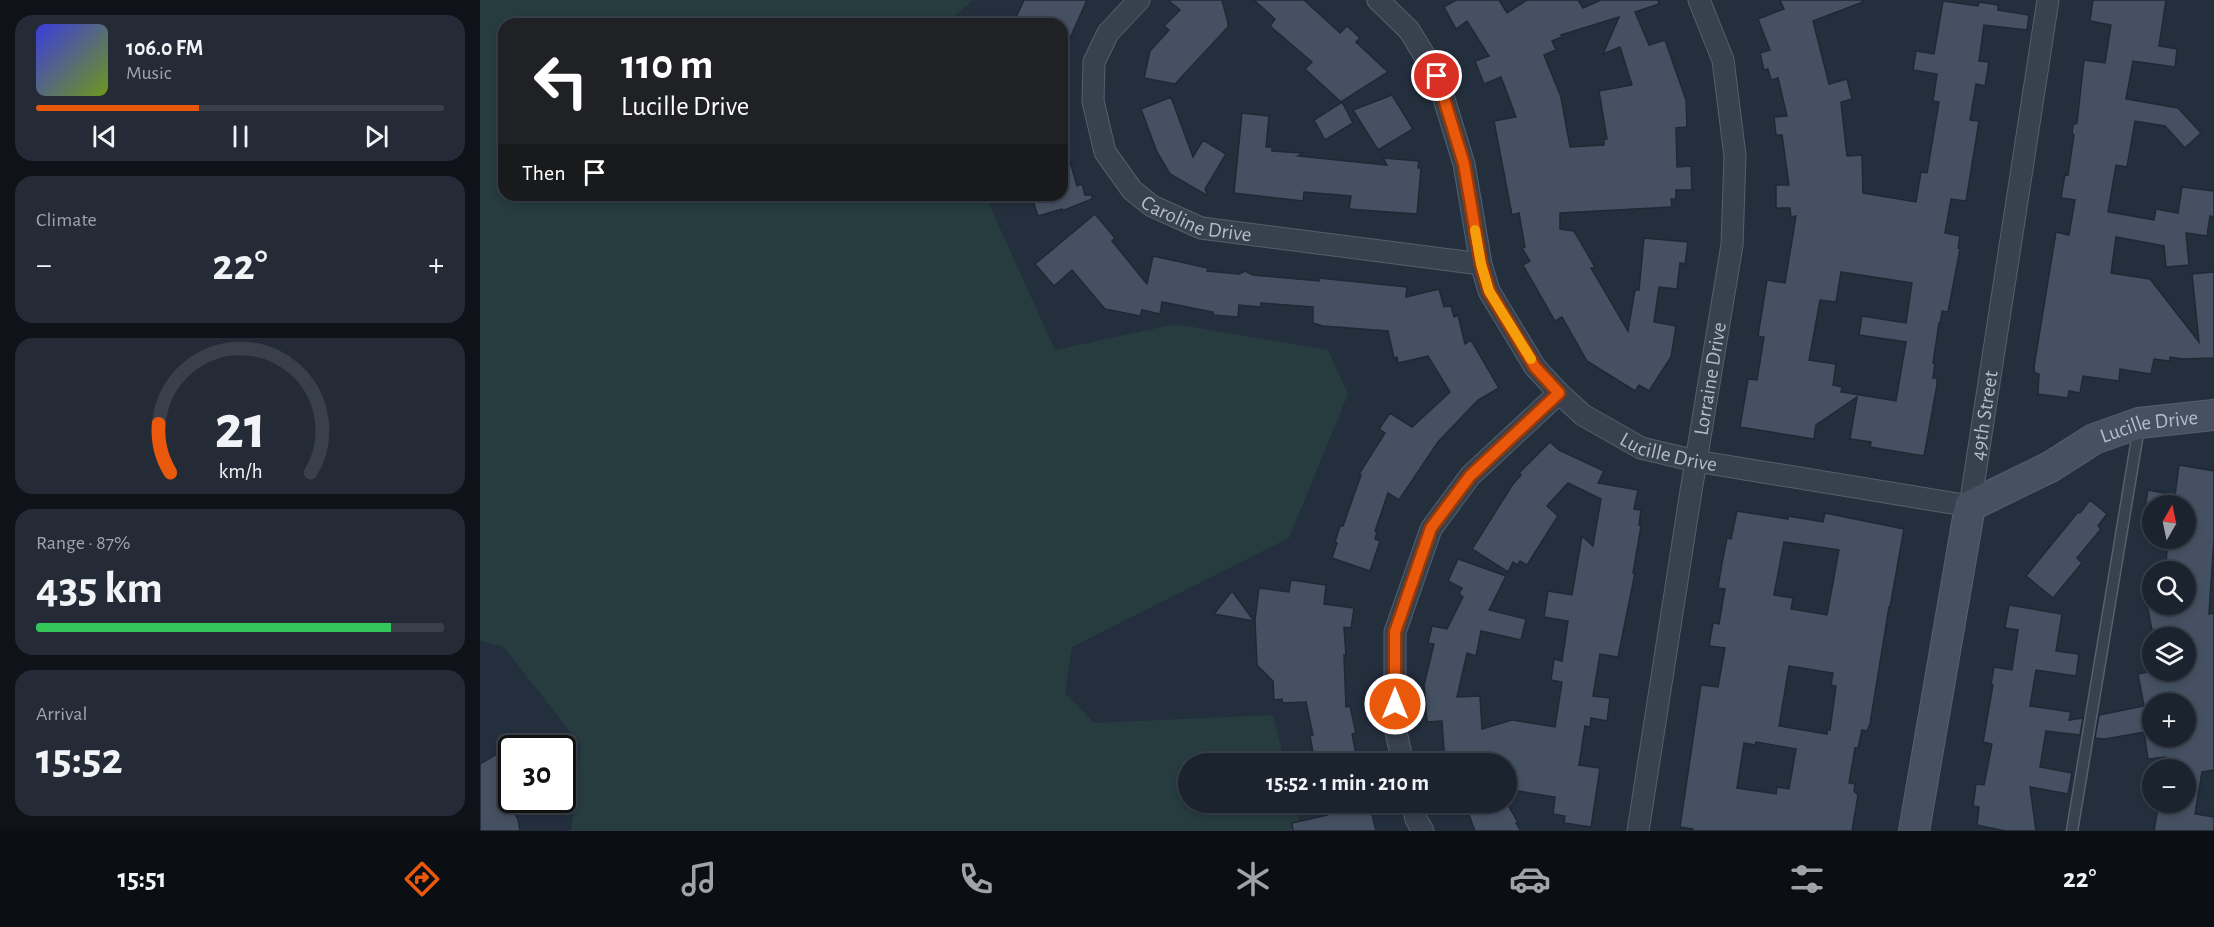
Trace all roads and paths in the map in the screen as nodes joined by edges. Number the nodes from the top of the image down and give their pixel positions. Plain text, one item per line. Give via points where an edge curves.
1 (1139, 0) edge
2 (1378, 0) edge
3 (1699, 0) edge
4 (2048, 0) edge
5 (1481, 264) junction
6 (1559, 393) junction
7 (2214, 415) edge
8 (2139, 423) junction
9 (1696, 461) junction
10 (1970, 506) junction
11 (1401, 753) edge
12 (1415, 813) edge
13 (1423, 831) edge
14 (1638, 831) edge
15 (1914, 831) edge
16 (2072, 831) edge

1 - 5 street, Caroline Drive via 1108,33 1094,62 1093,101 1105,152 1132,190 1152,206 1201,228
2 - 5 street, Lucille Drive via 1409,30 1437,76 1464,164
3 - 9 street, Lorraine Drive via 1723,60 1735,156 1732,245
4 - 10 street, 49th Street
5 - 6 street, Lucille Drive via 1489,291 1529,357
6 - 9 street, Lucille Drive via 1583,415 1641,448
6 - 11 street via 1470,476 1431,528 1395,632 1395,728
7 - 8 street, Lucille Drive
8 - 10 street, Lucille Drive via 2094,439
8 - 16 lane
9 - 10 street, Lucille Drive
9 - 14 street, Lorraine Drive
10 - 15 street, 49th Street
12 - 13 street

